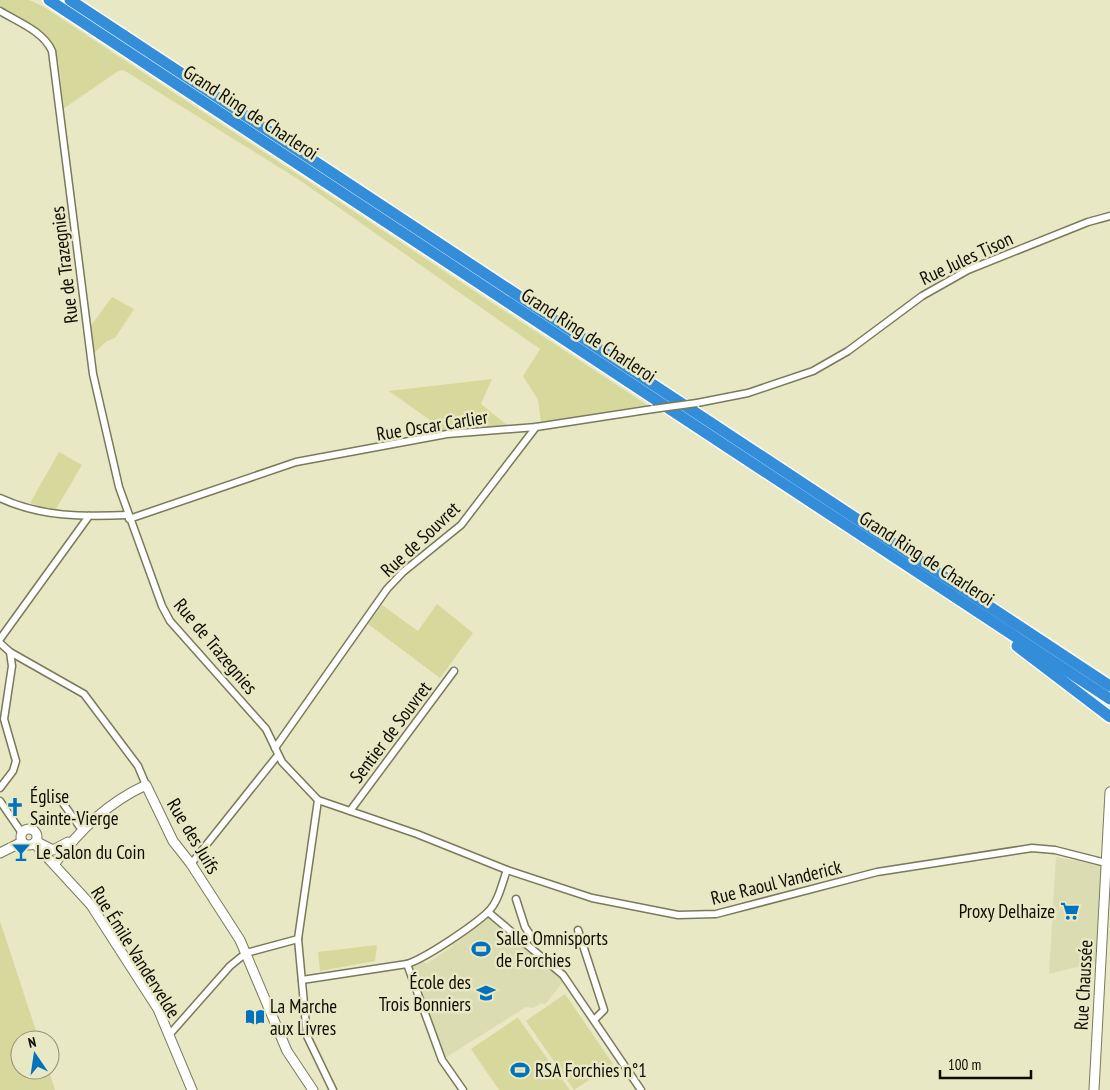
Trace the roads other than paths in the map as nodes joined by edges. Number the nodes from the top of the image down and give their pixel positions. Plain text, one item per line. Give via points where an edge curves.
1 (49, 0) edge
2 (70, 0) edge
3 (0, 11) edge
4 (1110, 216) edge
5 (748, 393) joint
6 (536, 427) junction
7 (0, 498) edge
8 (89, 516) junction
9 (129, 517) junction
10 (981, 614) junction
11 (0, 641) edge
12 (10, 652) junction
13 (454, 671) dead end
14 (1110, 686) edge
15 (1110, 699) edge
16 (1110, 717) edge
17 (275, 748) junction
18 (278, 755) junction
19 (146, 785) junction
20 (0, 788) edge
21 (1110, 792) edge
22 (60, 799) dead end
23 (318, 800) junction
24 (0, 801) edge
25 (350, 811) junction
26 (82, 830) junction
27 (22, 837) junction
28 (74, 838) junction
29 (35, 841) junction
30 (0, 853) edge
31 (55, 863) junction
32 (1106, 863) junction
33 (191, 864) junction
34 (506, 870) junction
35 (516, 899) dead end
36 (488, 912) junction
37 (1107, 918) edge
38 (578, 930) dead end
39 (1106, 933) edge
40 (298, 939) junction
41 (525, 943) junction
42 (246, 953) junction
43 (407, 964) junction
44 (302, 980) junction
45 (594, 1020) junction
46 (169, 1035) junction
47 (192, 1090) edge
48 (313, 1090) edge
49 (332, 1090) edge
50 (463, 1090) edge
51 (642, 1090) edge
52 (1094, 1090) edge

1 - 10 highway, Grand Ring de Charleroi
2 - 14 highway, Grand Ring de Charleroi
3 - 9 street, Rue de Trazegnies via 39,34 49,44 54,62 93,374 114,471
4 - 5 street, Rue Jules Tison via 968,270 922,296 848,351 813,371
5 - 6 street, Rue Oscar Carlier, bridge
6 - 9 street, Rue Oscar Carlier via 447,434 296,462
6 - 17 street, Rue de Souvret via 461,525 387,589
7 - 8 street, Rue Oscar Carlier via 42,513
8 - 9 street, Rue Oscar Carlier
8 - 11 street
9 - 17 street, Rue de Trazegnies via 170,621 266,729
10 - 15 highway, Grand Ring de Charleroi
10 - 16 highway via 989,626
11 - 12 street
12 - 19 street via 84,694 138,766
12 - 20 street via 12,666 4,719 16,761 13,771
13 - 25 street, Sentier de Souvret
17 - 18 street, Rue de Trazegnies
18 - 23 street, Rue de Trazegnies
18 - 33 street
19 - 26 street, Rue des Juifs via 109,806
19 - 33 street, Rue des Juifs via 174,841
21 - 32 street, Rue Chaussée
22 - 26 street
23 - 25 street, Rue Raoul Vanderick
23 - 40 street
24 - 27 street
25 - 34 street, Rue Raoul Vanderick
26 - 28 street, Rue des Juifs
27 - 29 street via 30,844
27 - 29 street via 27,829 33,830
27 - 30 street
28 - 29 street, Rue des Juifs via 53,850
28 - 31 street, Rue des Juifs
29 - 31 street, Rue Émile Vandervelde
31 - 46 street, Rue Émile Vandervelde via 91,904 158,1009
32 - 34 street, Rue Raoul Vanderick via 1056,850 1032,848 877,872 716,914 678,915 592,898
32 - 37 street, Rue Chaussée
33 - 42 street, Rue des Juifs
34 - 36 street via 496,900
35 - 41 street via 531,936
36 - 41 street
36 - 43 street via 422,959
37 - 39 street, Rue Chaussée
38 - 45 street via 604,1010
39 - 52 street, Rue Chaussée
40 - 42 street
40 - 44 street
41 - 45 street via 563,975
42 - 46 street via 230,966
42 - 48 street, Rue des Juifs via 287,1051
43 - 44 street
43 - 50 street via 442,1060
44 - 49 street via 307,1036
45 - 51 street
46 - 47 street, Rue Émile Vandervelde

